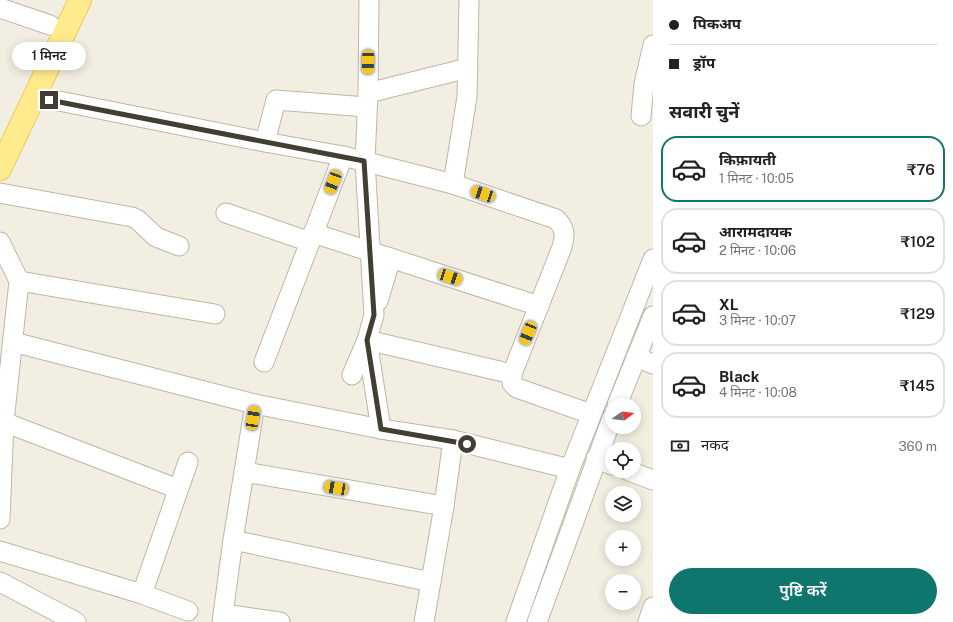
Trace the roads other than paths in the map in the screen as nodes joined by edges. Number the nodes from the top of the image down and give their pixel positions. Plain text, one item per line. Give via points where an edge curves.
1 (63, 0) edge
2 (80, 0) edge
3 (369, 0) edge
4 (469, 0) edge
5 (0, 8) edge
6 (35, 20) junction
7 (653, 45) edge
8 (468, 68) junction
9 (34, 96) junction
10 (368, 100) junction
11 (640, 116) dead end
12 (0, 135) edge
13 (265, 142) junction
14 (343, 156) junction
15 (364, 161) junction
16 (0, 169) edge
17 (453, 184) junction
18 (0, 193) edge
19 (226, 213) dead end
20 (312, 237) junction
21 (0, 242) edge
22 (179, 246) dead end
23 (370, 252) junction
24 (391, 258) junction
25 (653, 259) edge
26 (19, 281) junction
27 (539, 306) junction
28 (215, 314) dead end
29 (374, 315) junction
30 (653, 316) edge
31 (367, 340) junction
32 (13, 342) junction
33 (645, 361) edge
34 (264, 362) dead end
35 (512, 374) junction
36 (352, 375) dead end
37 (621, 398) edge
38 (255, 404) junction
39 (591, 414) junction
40 (4, 422) junction
41 (381, 429) junction
42 (609, 434) edge
43 (453, 440) junction
44 (188, 462) dead end
45 (604, 462) edge
46 (570, 469) junction
47 (244, 472) junction
48 (641, 476) edge
49 (653, 480) edge
50 (178, 488) junction
51 (444, 506) junction
52 (0, 519) edge
53 (233, 540) junction
54 (0, 551) edge
55 (0, 582) edge
56 (431, 582) junction
57 (142, 594) junction
58 (653, 607) edge
59 (188, 611) dead end
60 (223, 618) edge
61 (76, 622) edge
62 (280, 622) edge
63 (424, 622) edge
64 (516, 622) edge
65 (537, 622) edge
66 (648, 622) edge

1 - 6 main road
2 - 9 main road
3 - 10 street
4 - 8 street
5 - 6 street
6 - 12 main road
7 - 11 street
8 - 10 street
8 - 17 street via 467,97
9 - 13 street
9 - 16 main road
10 - 13 street via 276,100
10 - 15 street
13 - 14 street
14 - 15 street
14 - 20 street
15 - 17 street
15 - 23 street
17 - 27 street via 556,219 563,226 565,235 562,247
18 - 22 street via 132,217 156,237
19 - 20 street
20 - 23 street
20 - 34 street
21 - 26 street
23 - 24 street
23 - 29 street
24 - 27 street
24 - 29 street
25 - 39 street
26 - 28 street
26 - 32 street
27 - 35 street
29 - 31 street
30 - 33 street
31 - 35 street
31 - 36 street
31 - 41 street
32 - 38 street
32 - 40 street
33 - 37 street
35 - 39 street via 512,383 517,388
38 - 41 street
38 - 47 street
39 - 46 street
40 - 50 street
40 - 52 street
41 - 43 street
42 - 45 street
43 - 46 street
43 - 51 street
44 - 50 street
45 - 65 street
46 - 64 street
47 - 51 street
47 - 53 street
48 - 49 street
50 - 57 street
51 - 56 street
53 - 56 street
53 - 60 street
54 - 57 street
55 - 61 street
56 - 63 street
57 - 59 street
58 - 66 street
60 - 62 street

